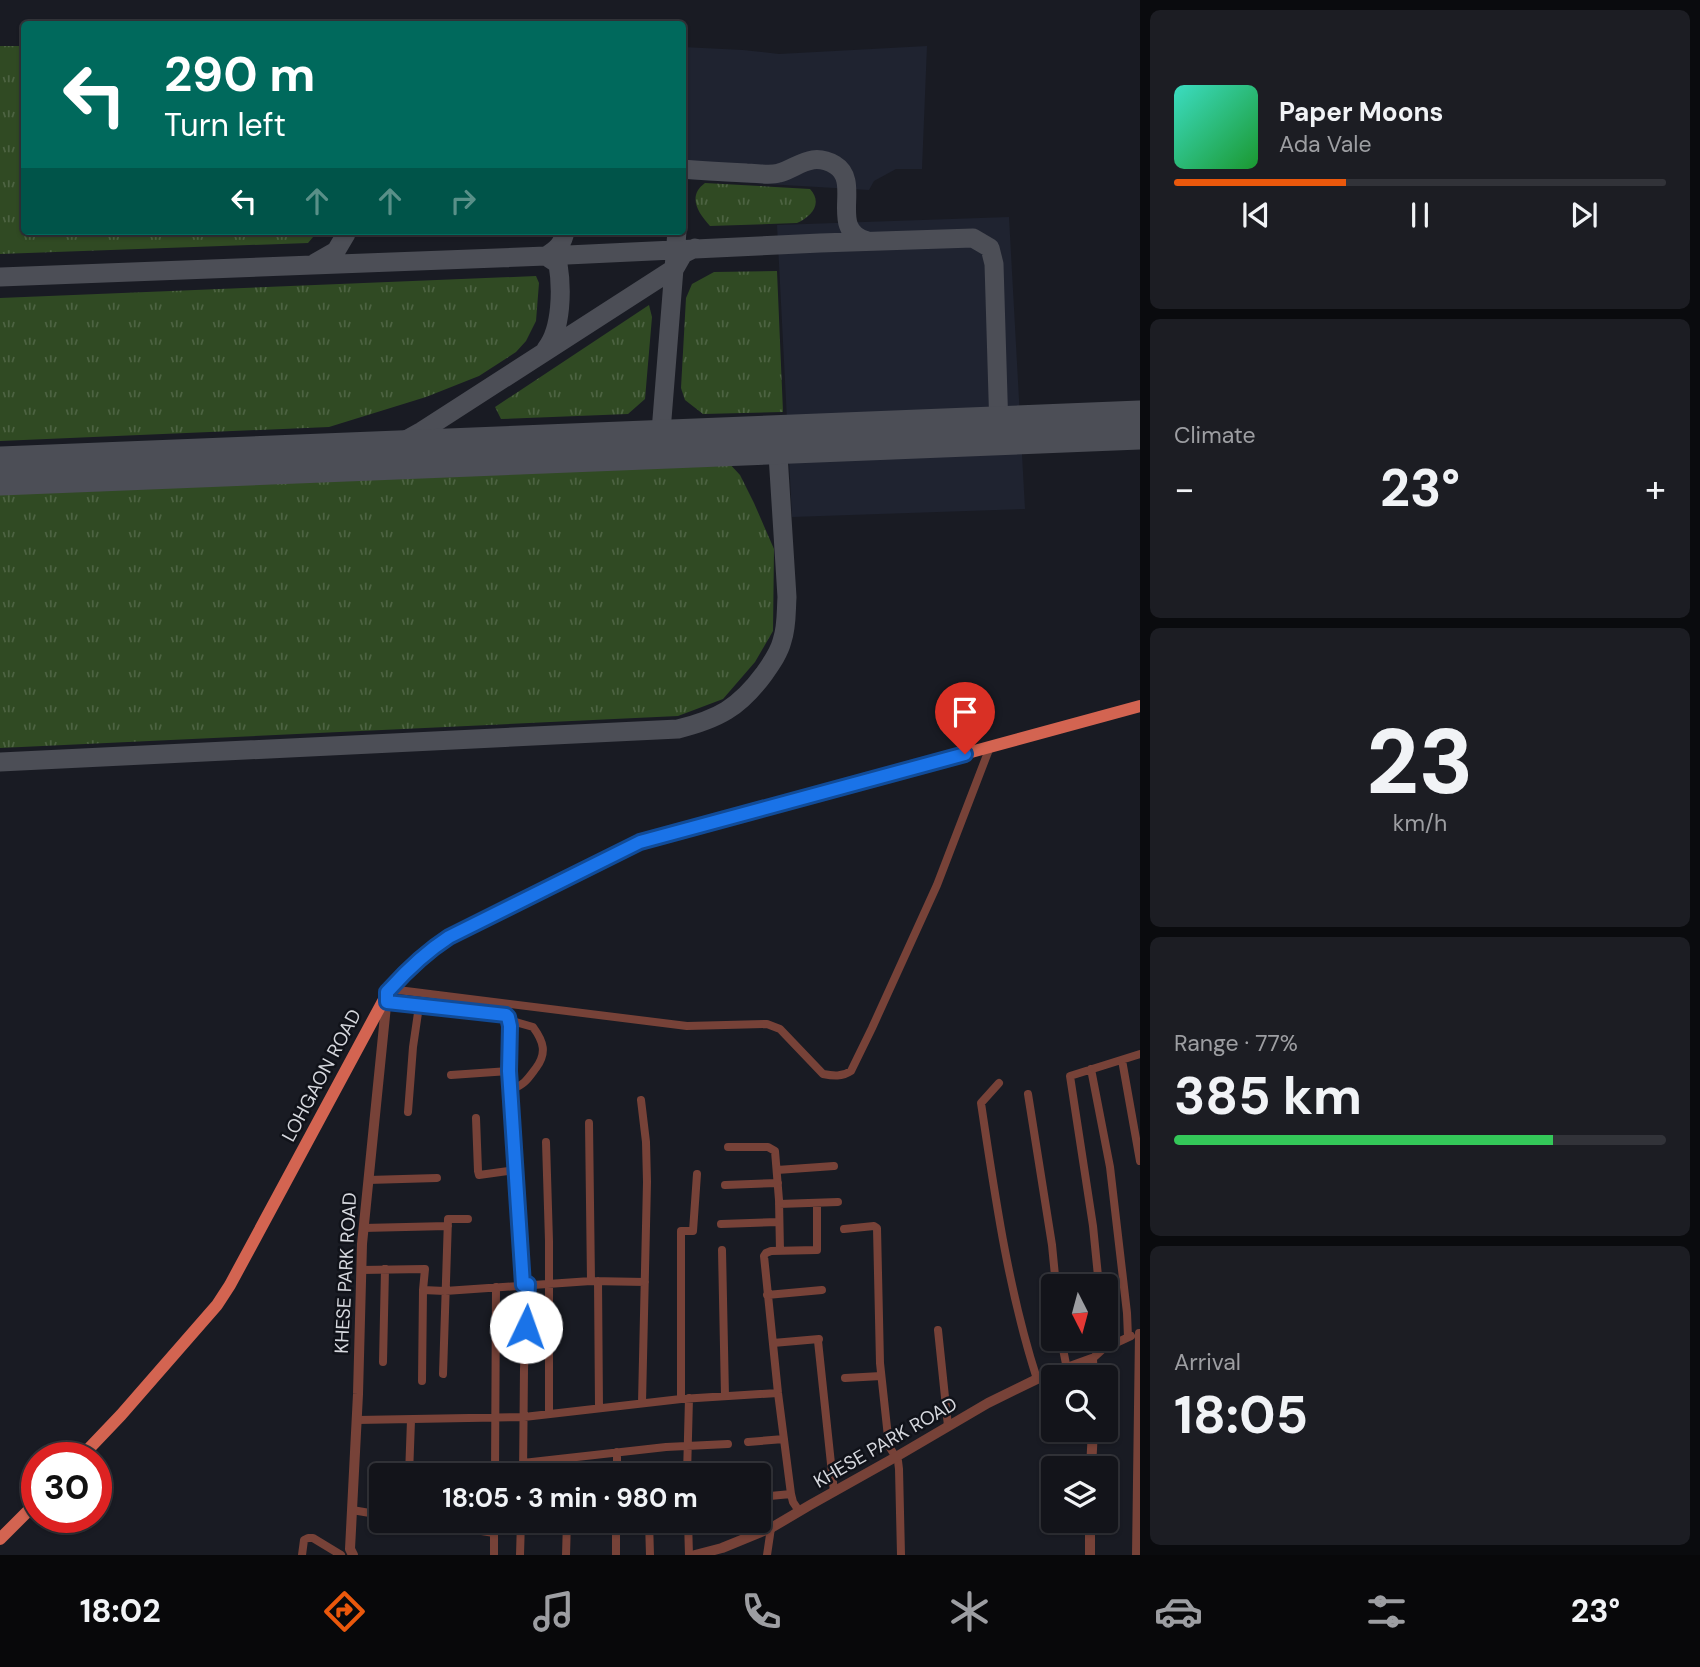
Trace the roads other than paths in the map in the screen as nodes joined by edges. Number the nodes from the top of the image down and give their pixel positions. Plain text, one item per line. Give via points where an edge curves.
1 (1140, 706) edge
2 (990, 747) junction
3 (388, 994) junction
4 (419, 1006) junction
5 (509, 1020) junction
6 (1140, 1054) edge
7 (1122, 1060) junction
8 (1091, 1069) junction
9 (509, 1071) junction
10 (451, 1075) dead end
11 (999, 1083) dead end
12 (511, 1090) junction
13 (1028, 1094) dead end
14 (641, 1100) dead end
15 (408, 1112) dead end
16 (476, 1118) dead end
17 (589, 1123) dead end
18 (546, 1142) dead end
19 (728, 1147) dead end
20 (1140, 1161) edge
21 (834, 1166) dead end
22 (777, 1170) junction
23 (516, 1171) junction
24 (698, 1174) dead end
25 (437, 1178) dead end
26 (368, 1180) junction
27 (778, 1183) junction
28 (725, 1185) dead end
29 (838, 1202) dead end
30 (817, 1203) junction
31 (779, 1204) junction
32 (468, 1219) dead end
33 (778, 1222) junction
34 (722, 1224) dead end
35 (448, 1226) junction
36 (363, 1228) junction
37 (844, 1229) dead end
38 (722, 1250) dead end
39 (780, 1251) junction
40 (385, 1269) junction
41 (361, 1270) junction
42 (1055, 1274) edge
43 (1098, 1274) edge
44 (594, 1281) junction
45 (645, 1282) junction
46 (549, 1284) junction
47 (526, 1285) junction
48 (496, 1287) junction
49 (423, 1290) junction
50 (822, 1290) dead end
51 (445, 1291) junction
52 (767, 1295) junction
53 (938, 1331) dead end
54 (1139, 1332) edge
55 (1128, 1337) junction
56 (1118, 1342) edge
57 (773, 1343) junction
58 (1101, 1351) edge
59 (1092, 1359) junction
60 (383, 1362) dead end
61 (1077, 1365) edge
62 (1092, 1365) edge
63 (443, 1374) dead end
64 (881, 1376) junction
65 (845, 1378) dead end
66 (1041, 1378) edge
67 (1037, 1379) junction
68 (422, 1381) dead end
69 (778, 1394) junction
70 (725, 1396) junction
71 (685, 1399) junction
72 (642, 1403) junction
73 (598, 1408) junction
74 (550, 1414) junction
75 (524, 1418) junction
76 (495, 1419) junction
77 (357, 1420) junction
78 (411, 1420) junction
79 (948, 1426) junction
80 (784, 1439) junction
81 (95, 1442) edge
82 (748, 1442) dead end
83 (728, 1444) dead end
84 (687, 1445) junction
85 (617, 1452) junction
86 (894, 1457) junction
87 (568, 1458) junction
88 (410, 1463) edge
89 (495, 1463) edge
90 (523, 1463) joint
91 (568, 1463) edge
92 (617, 1463) edge
93 (687, 1463) edge
94 (834, 1492) junction
95 (791, 1494) junction
96 (771, 1496) edge
97 (352, 1510) junction
98 (799, 1511) junction
99 (369, 1513) edge
100 (21, 1518) edge
101 (771, 1528) edge
102 (1138, 1530) edge
103 (494, 1533) edge
104 (521, 1533) edge
105 (567, 1533) edge
106 (616, 1533) edge
107 (649, 1533) edge
108 (688, 1533) edge
109 (761, 1533) edge
110 (770, 1533) edge
111 (1090, 1533) edge
112 (0, 1539) edge
113 (721, 1552) edge
114 (302, 1555) edge
115 (341, 1555) edge
116 (353, 1555) edge
117 (494, 1555) edge
118 (520, 1555) edge
119 (566, 1555) edge
120 (616, 1555) edge
121 (650, 1555) edge
122 (689, 1555) edge
123 (695, 1555) edge
124 (767, 1555) edge
125 (901, 1555) edge
126 (1090, 1555) edge
127 (1136, 1555) edge

1 - 2 main road, LOHGAON ROAD
2 - 3 main road, LOHGAON ROAD via 640,842 449,937 412,965
2 - 3 street via 937,885 872,1028 845,1075 823,1074 780,1029 767,1024 687,1026
3 - 4 street
3 - 26 street, KHESE PARK ROAD
3 - 81 main road, LOHGAON ROAD via 217,1305
4 - 5 street via 506,1015
4 - 15 street
5 - 9 street
5 - 12 street via 533,1027 544,1053 526,1083
6 - 7 street
7 - 8 street
7 - 20 street
8 - 43 street via 1070,1076
8 - 55 street via 1110,1167
9 - 10 street
9 - 12 street
11 - 67 street via 981,1103 1010,1276
12 - 23 street
13 - 42 street
14 - 45 street via 646,1142
16 - 23 street via 479,1175
17 - 44 street
18 - 46 street
19 - 22 street via 772,1148
21 - 22 street
22 - 27 street
23 - 47 street
24 - 71 street via 693,1231 681,1231
25 - 26 street
26 - 36 street, KHESE PARK ROAD
27 - 28 street
27 - 31 street
29 - 30 street
30 - 31 street
30 - 39 street via 817,1250
31 - 33 street
32 - 35 street via 448,1219
33 - 34 street
33 - 39 street
35 - 36 street
35 - 51 street
36 - 41 street, KHESE PARK ROAD
37 - 64 street via 877,1228
38 - 70 street
39 - 52 street via 764,1256
40 - 41 street
40 - 49 street via 425,1269
40 - 60 street
41 - 77 street, KHESE PARK ROAD
44 - 45 street
44 - 46 street
44 - 73 street
45 - 72 street
46 - 47 street
46 - 74 street
47 - 48 street
47 - 75 street
48 - 51 street
48 - 76 street
49 - 51 street
49 - 68 street
50 - 52 street
51 - 63 street
52 - 57 street
53 - 79 street
54 - 55 street
54 - 102 street
55 - 56 street
57 - 69 street
57 - 94 street via 819,1340
58 - 59 street
59 - 61 street, KHESE PARK ROAD
59 - 62 street
64 - 65 street
64 - 86 street
66 - 67 street, KHESE PARK ROAD
67 - 79 street, KHESE PARK ROAD
69 - 70 street
69 - 80 street
70 - 71 street
71 - 72 street
71 - 84 street
72 - 73 street
73 - 74 street
74 - 75 street
75 - 76 street
75 - 90 street
76 - 78 street
76 - 89 street
77 - 78 street
77 - 97 street, KHESE PARK ROAD
78 - 88 street
79 - 86 street, KHESE PARK ROAD
80 - 82 street
80 - 95 street
83 - 84 street
84 - 85 street
84 - 93 street
85 - 87 street
85 - 92 street
86 - 94 street, KHESE PARK ROAD
86 - 125 street via 900,1469
87 - 90 street
87 - 91 street
94 - 98 street, KHESE PARK ROAD
95 - 96 street
95 - 98 street
97 - 99 street
97 - 116 street, KHESE PARK ROAD
98 - 101 street, KHESE PARK ROAD
100 - 112 main road
102 - 127 street
103 - 117 street
104 - 118 street
105 - 119 street
106 - 120 street
107 - 121 street
108 - 122 street
109 - 113 street, KHESE PARK ROAD
110 - 124 street
111 - 126 street
113 - 123 street, KHESE PARK ROAD
114 - 115 street via 304,1540 313,1538

